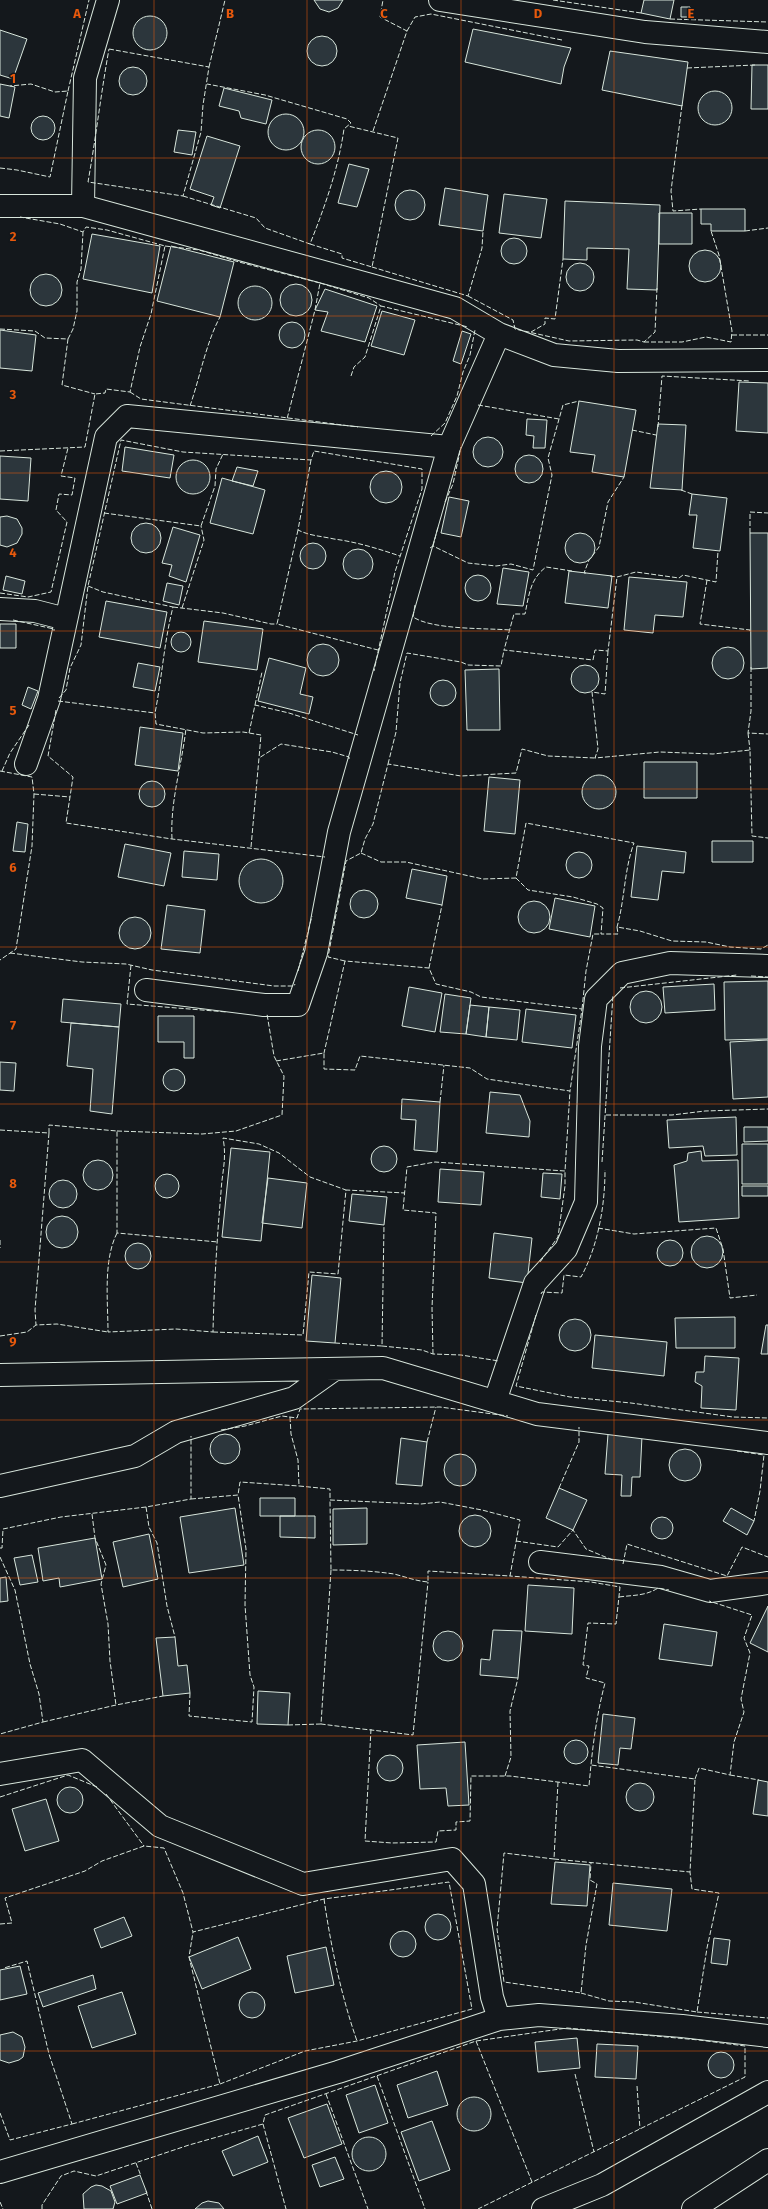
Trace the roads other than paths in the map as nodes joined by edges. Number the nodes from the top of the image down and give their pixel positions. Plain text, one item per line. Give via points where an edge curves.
1 (108, 0) edge
2 (440, 0) edge
3 (768, 42) edge
4 (0, 206) edge
5 (83, 206) junction
6 (498, 334) junction
7 (768, 360) edge
8 (449, 447) junction
9 (0, 609) edge
10 (66, 620) junction
11 (26, 764) dead end
12 (768, 966) edge
13 (146, 990) dead end
14 (335, 1369) junction
15 (0, 1375) edge
16 (495, 1401) junction
17 (768, 1444) edge
18 (0, 1486) edge
19 (540, 1562) dead end
20 (768, 1583) edge
21 (0, 1774) edge
22 (498, 2020) junction
23 (768, 2036) edge
24 (768, 2092) edge
25 (768, 2160) edge
26 (1, 2169) edge
27 (543, 2209) edge
28 (693, 2209) edge

1 - 5 street via 85,78
2 - 3 street via 645,32
4 - 5 street
5 - 6 street via 455,308
6 - 7 street via 554,355 618,361
6 - 8 street
8 - 10 street via 127,416 106,437
8 - 13 street via 339,832 316,953 298,1005 264,1005
9 - 10 street via 35,611
10 - 11 street via 49,699
12 - 16 street via 670,963 622,973 596,999 590,1046 586,1202 566,1249 535,1283
14 - 15 street
14 - 16 street via 383,1368
14 - 18 street via 294,1398 176,1432 135,1456
16 - 17 street via 537,1414
19 - 20 street via 661,1577 710,1591
21 - 22 street via 82,1760 160,1826 303,1884 452,1859 474,1884
22 - 23 street via 539,2015
22 - 26 street via 338,2072
24 - 27 street via 602,2185
25 - 28 street

